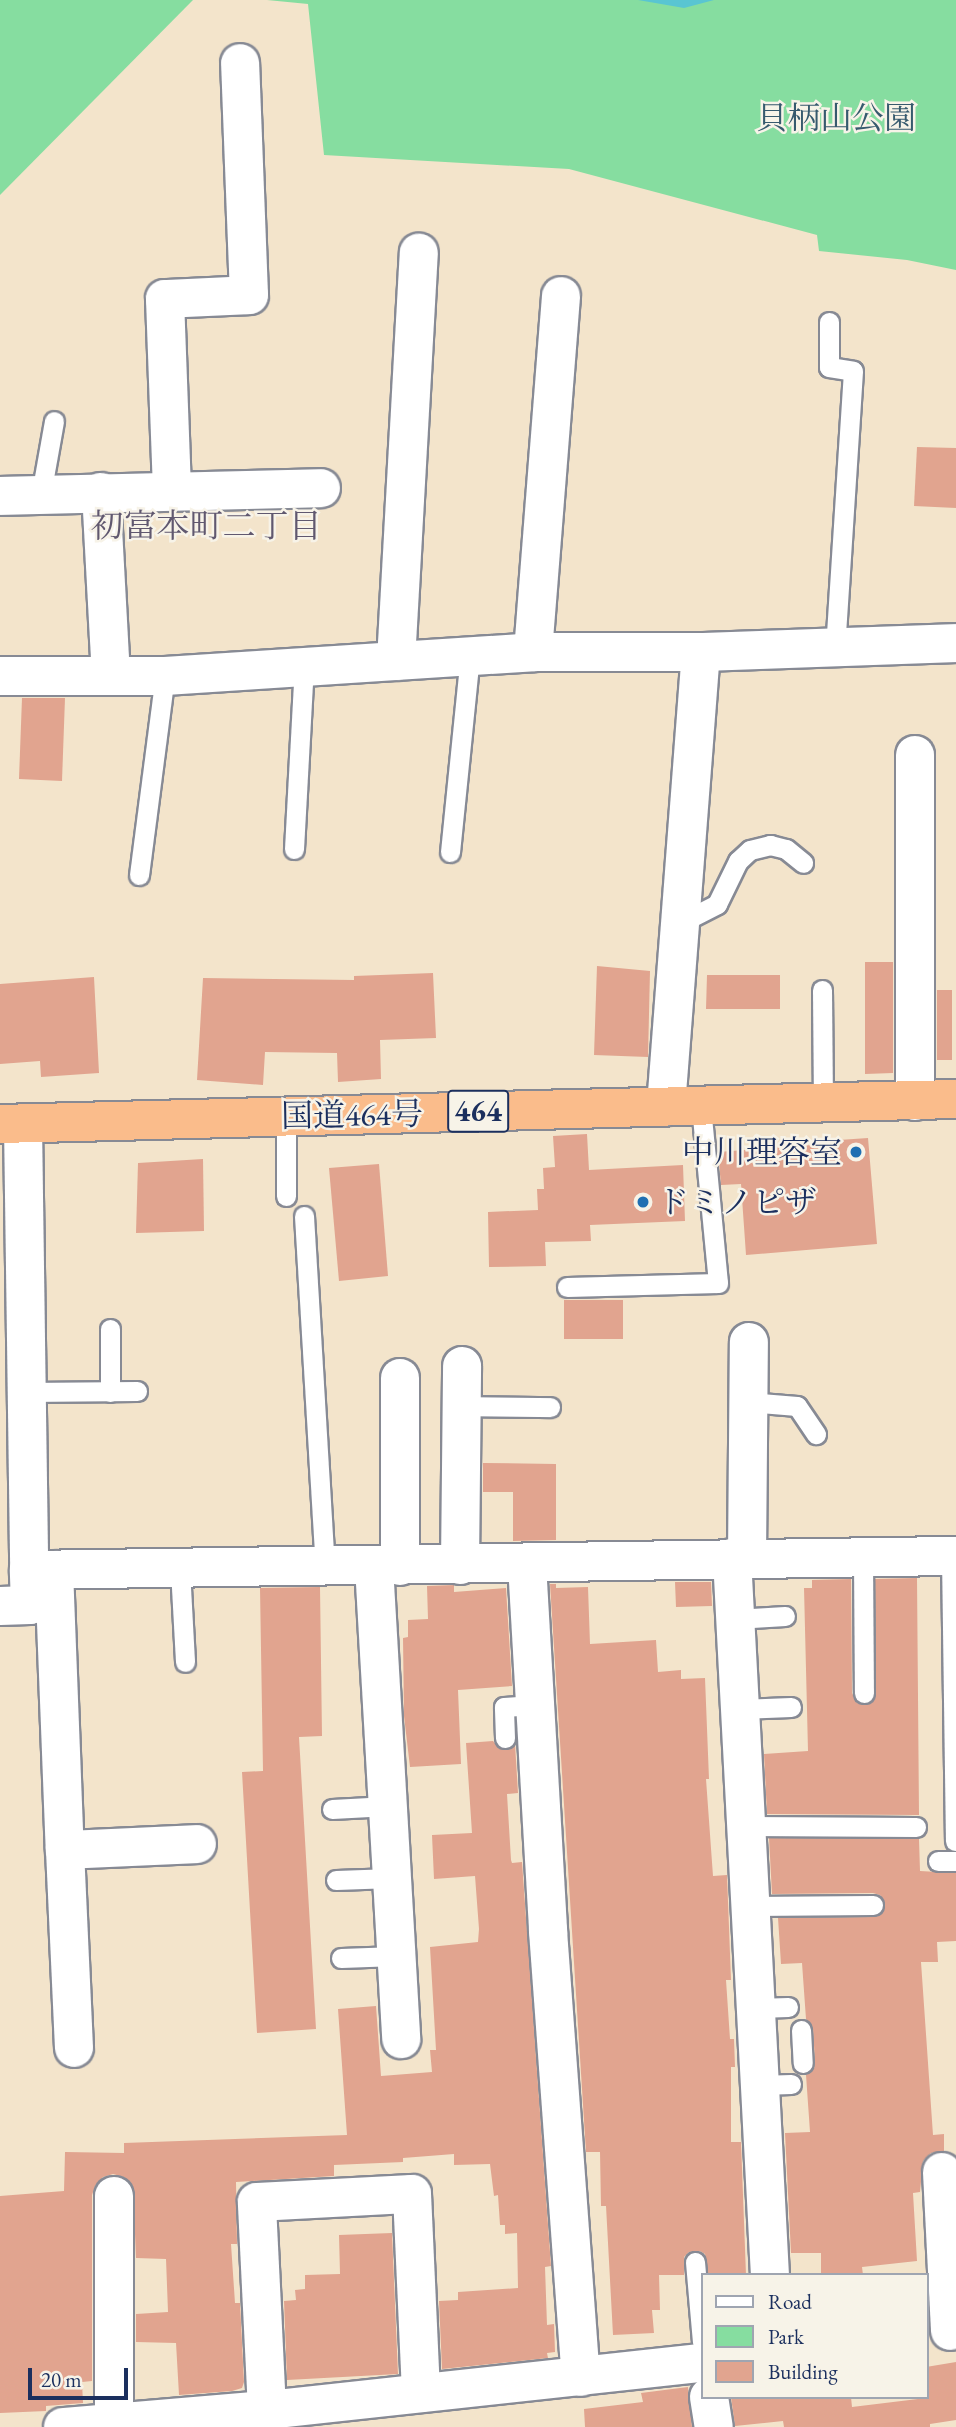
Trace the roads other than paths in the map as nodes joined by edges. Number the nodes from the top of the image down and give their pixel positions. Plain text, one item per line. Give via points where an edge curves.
1 (240, 63) dead end
2 (419, 253) dead end
3 (562, 296) dead end
4 (829, 322) dead end
5 (54, 421) dead end
6 (321, 488) dead end
7 (172, 490) junction
8 (101, 492) junction
9 (41, 494) junction
10 (0, 496) edge
11 (956, 643) edge
12 (835, 646) junction
13 (533, 652) junction
14 (701, 652) junction
15 (470, 656) junction
16 (396, 661) junction
17 (304, 667) junction
18 (111, 675) junction
19 (0, 676) edge
20 (165, 676) junction
21 (915, 755) dead end
22 (294, 849) dead end
23 (450, 852) dead end
24 (803, 863) dead end
25 (139, 875) dead end
26 (681, 916) junction
27 (822, 990) dead end
28 (956, 1099) edge
29 (915, 1101) junction
30 (823, 1103) junction
31 (684, 1106) junction
32 (286, 1116) junction
33 (12, 1124) edge
34 (286, 1196) dead end
35 (304, 1216) dead end
36 (567, 1287) dead end
37 (110, 1329) dead end
38 (749, 1342) dead end
39 (462, 1366) dead end
40 (400, 1378) dead end
41 (110, 1391) junction
42 (137, 1391) dead end
43 (26, 1392) junction
44 (748, 1402) junction
45 (462, 1406) junction
46 (550, 1407) dead end
47 (816, 1434) dead end
48 (953, 1556) edge
49 (739, 1558) junction
50 (863, 1558) junction
51 (460, 1564) junction
52 (527, 1564) junction
53 (387, 1566) junction
54 (325, 1567) junction
55 (180, 1569) junction
56 (41, 1570) junction
57 (0, 1606) edge
58 (785, 1616) dead end
59 (735, 1619) junction
60 (185, 1662) dead end
61 (864, 1693) dead end
62 (534, 1705) junction
63 (791, 1707) dead end
64 (740, 1709) junction
65 (505, 1738) dead end
66 (388, 1806) junction
67 (332, 1809) dead end
68 (747, 1826) junction
69 (916, 1827) dead end
70 (955, 1841) edge
71 (197, 1844) dead end
72 (65, 1850) junction
73 (392, 1878) junction
74 (336, 1880) dead end
75 (873, 1905) dead end
76 (752, 1906) junction
77 (396, 1956) junction
78 (341, 1958) dead end
79 (801, 2030) dead end
80 (401, 2039) dead end
81 (74, 2048) dead end
82 (803, 2063) dead end
83 (942, 2172) dead end
84 (114, 2196) dead end
85 (695, 2262) dead end
86 (770, 2273) edge
87 (701, 2331) edge
88 (944, 2331) edge
89 (701, 2363) edge
90 (581, 2377) junction
91 (421, 2393) junction
92 (709, 2399) edge
93 (267, 2410) junction
94 (114, 2423) junction
95 (63, 2427) edge
96 (714, 2427) edge

1 - 7 street via 249,295 165,299
2 - 16 street
3 - 13 street
4 - 12 lane via 829,367 853,371
5 - 9 lane
6 - 7 street
7 - 8 street
8 - 9 street
8 - 18 street
9 - 10 street
11 - 12 street
12 - 14 street
13 - 14 street
13 - 15 street
14 - 26 street
15 - 16 street
15 - 23 lane
16 - 17 street
17 - 20 street
17 - 22 lane
18 - 19 street
18 - 20 street
20 - 25 lane
21 - 29 street
24 - 26 lane via 786,849 770,845 750,850 738,862 717,904 692,917
26 - 31 street
27 - 30 lane
28 - 29 highway, 国道464号 / 464
29 - 30 highway, 国道464号 / 464
30 - 31 highway, 国道464号 / 464
31 - 32 highway, 国道464号 / 464
31 - 36 lane via 718,1283
32 - 33 highway, 国道464号 / 464
32 - 34 lane
33 - 43 street
35 - 54 lane
37 - 41 lane
38 - 44 street
39 - 45 street
40 - 53 street
41 - 42 lane
41 - 43 lane
43 - 56 street
44 - 47 lane via 797,1406
44 - 49 street
45 - 46 lane
45 - 51 street
48 - 50 street
48 - 70 lane
49 - 50 street
49 - 52 street
49 - 59 street
50 - 61 lane
51 - 52 street
51 - 53 street
52 - 62 street
53 - 54 street
53 - 66 street
54 - 55 street
55 - 56 street
55 - 60 lane
56 - 57 street via 30,1605
56 - 72 street
58 - 59 lane
59 - 64 street
62 - 65 lane via 504,1707
62 - 90 street
63 - 64 lane
64 - 68 street
66 - 67 lane
66 - 73 street
68 - 69 lane
68 - 76 street
71 - 72 street
72 - 81 street
73 - 74 lane
73 - 77 street
75 - 76 lane
76 - 86 street via 772,2008 776,2084
77 - 78 lane
77 - 80 street
79 - 82 lane
83 - 88 street
84 - 94 street
85 - 87 lane
89 - 90 street
90 - 91 street
91 - 93 street
91 - 93 street via 420,2183 257,2202
92 - 96 street
93 - 94 street
94 - 95 street

